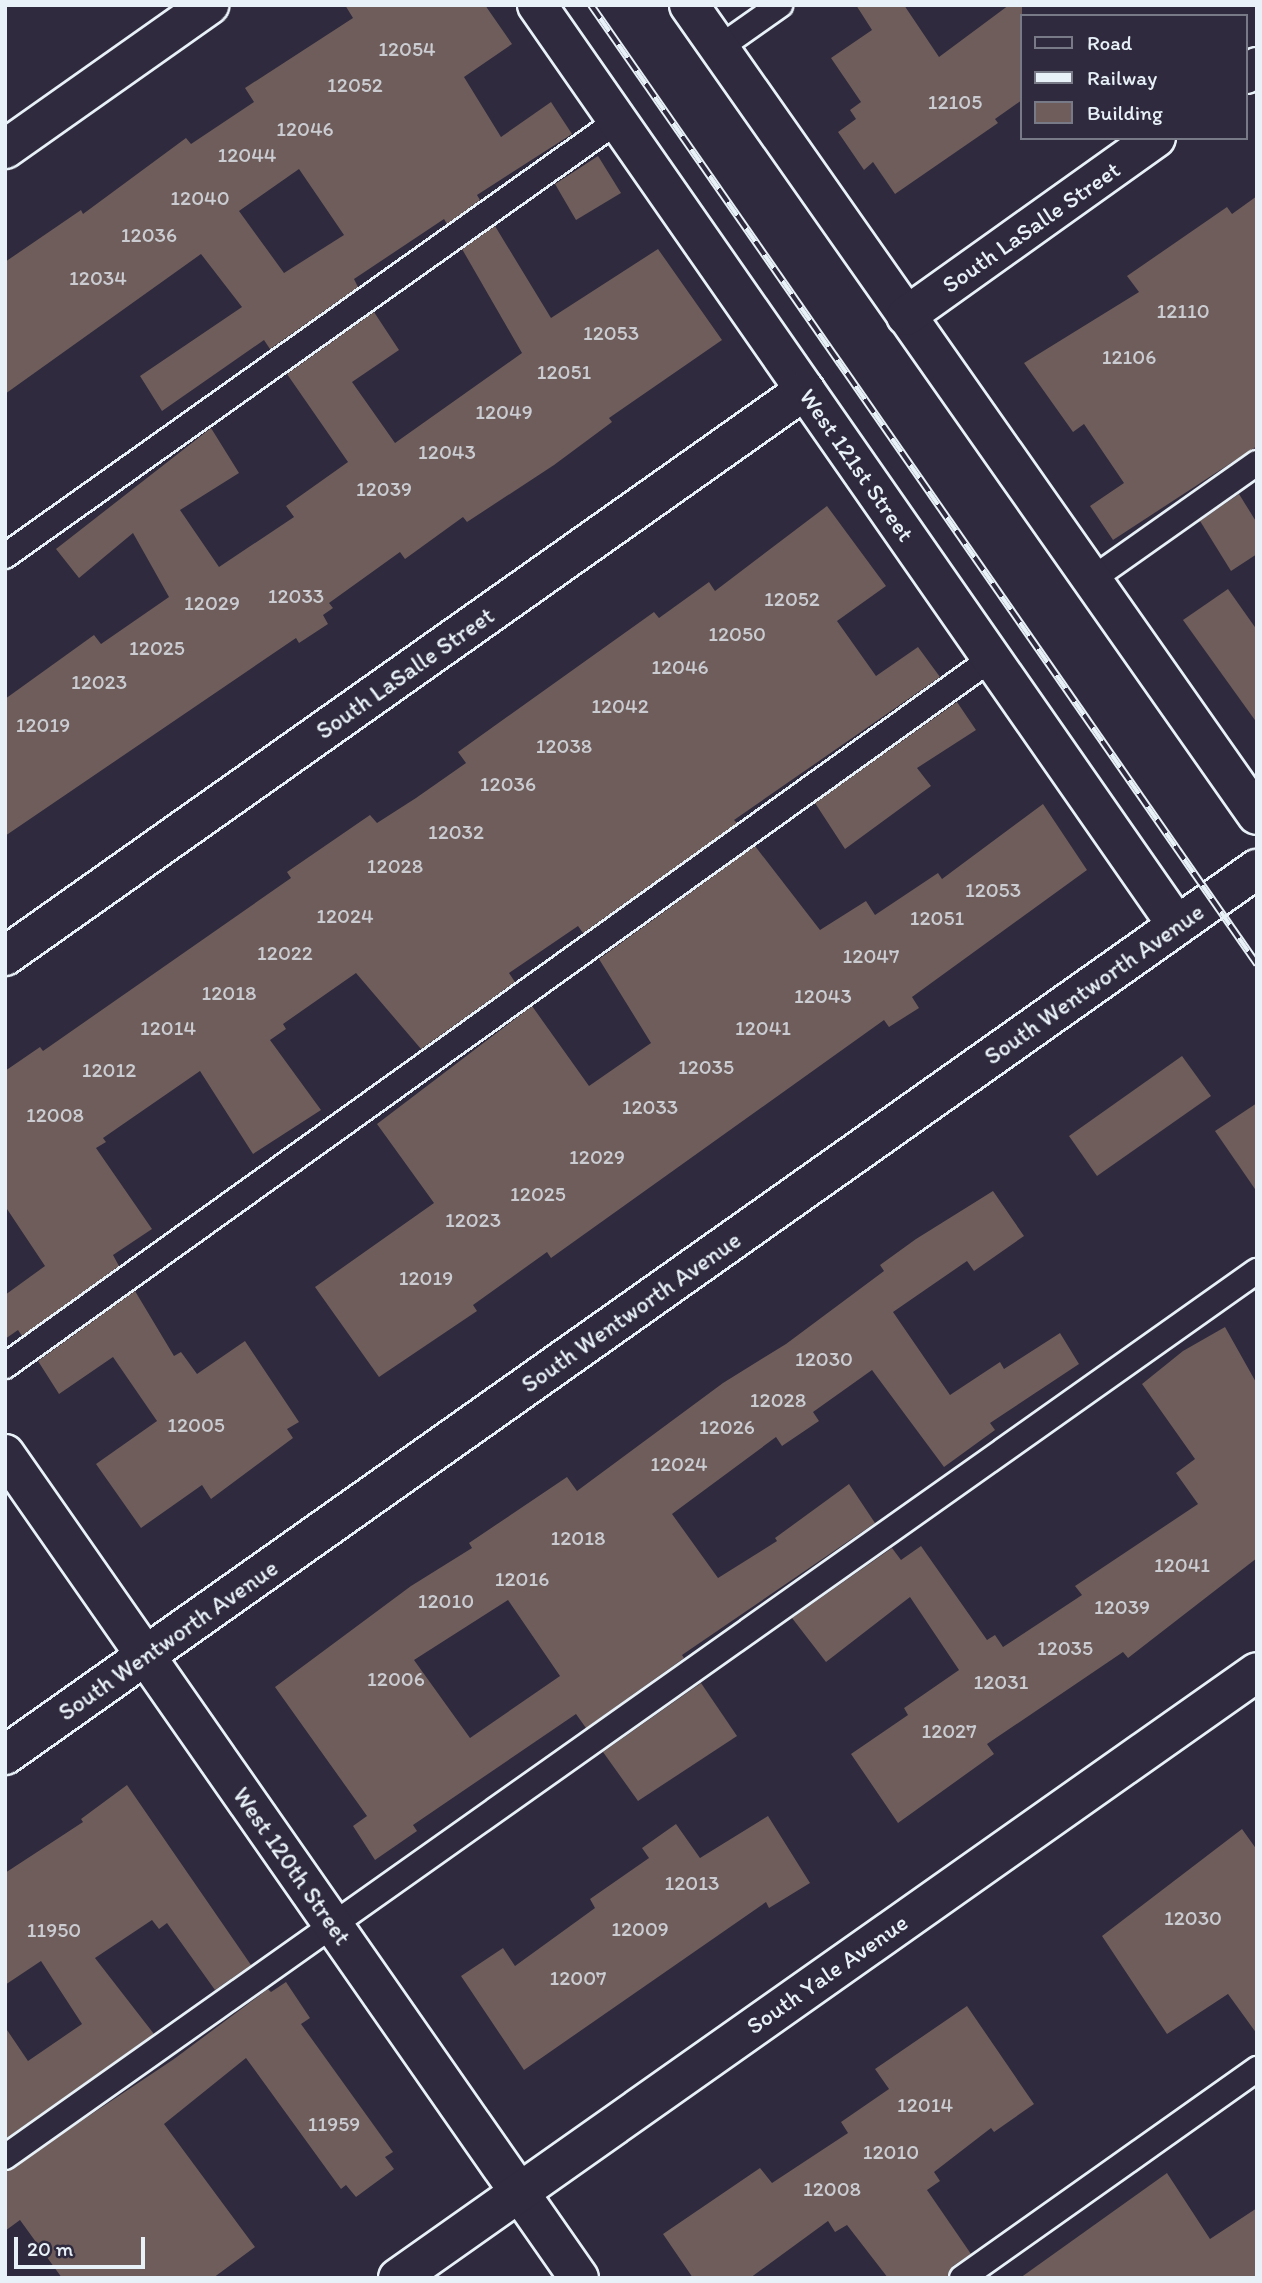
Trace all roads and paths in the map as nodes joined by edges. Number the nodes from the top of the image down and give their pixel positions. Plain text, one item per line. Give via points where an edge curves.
1 (209, 5) edge
2 (537, 5) edge
3 (689, 5) edge
4 (780, 5) edge
5 (719, 48) junction
6 (617, 121) junction
7 (1153, 140) edge
8 (5, 149) edge
9 (906, 316) junction
10 (805, 390) junction
11 (1257, 463) edge
12 (5, 556) edge
13 (1091, 580) junction
14 (992, 658) junction
15 (1257, 816) edge
16 (1257, 869) edge
17 (1177, 925) junction
18 (5, 956) edge
19 (1257, 1271) edge
20 (5, 1366) edge
21 (5, 1454) edge
22 (146, 1656) junction
23 (1257, 1672) edge
24 (5, 1755) edge
25 (335, 1927) junction
26 (1257, 2069) edge
27 (5, 2157) edge
28 (519, 2192) junction
29 (398, 2278) edge
30 (579, 2278) edge
31 (962, 2278) edge

1 - 8 street
2 - 6 street, West 121st Street
3 - 5 street
4 - 5 lane
5 - 9 street
6 - 10 street, West 121st Street
6 - 12 lane
7 - 9 street, South LaSalle Street
9 - 13 street
10 - 14 street, West 121st Street
10 - 18 street, South LaSalle Street
11 - 13 lane
13 - 15 street
14 - 17 street, West 121st Street
14 - 20 lane
16 - 17 street, South Wentworth Avenue
17 - 22 street, South Wentworth Avenue
19 - 25 lane
21 - 22 street, West 120th Street
22 - 24 street, South Wentworth Avenue
22 - 25 street, West 120th Street
23 - 28 street, South Yale Avenue
25 - 27 lane
25 - 28 street, West 120th Street
26 - 31 lane
28 - 29 street, South Yale Avenue
28 - 30 street, West 120th Street

